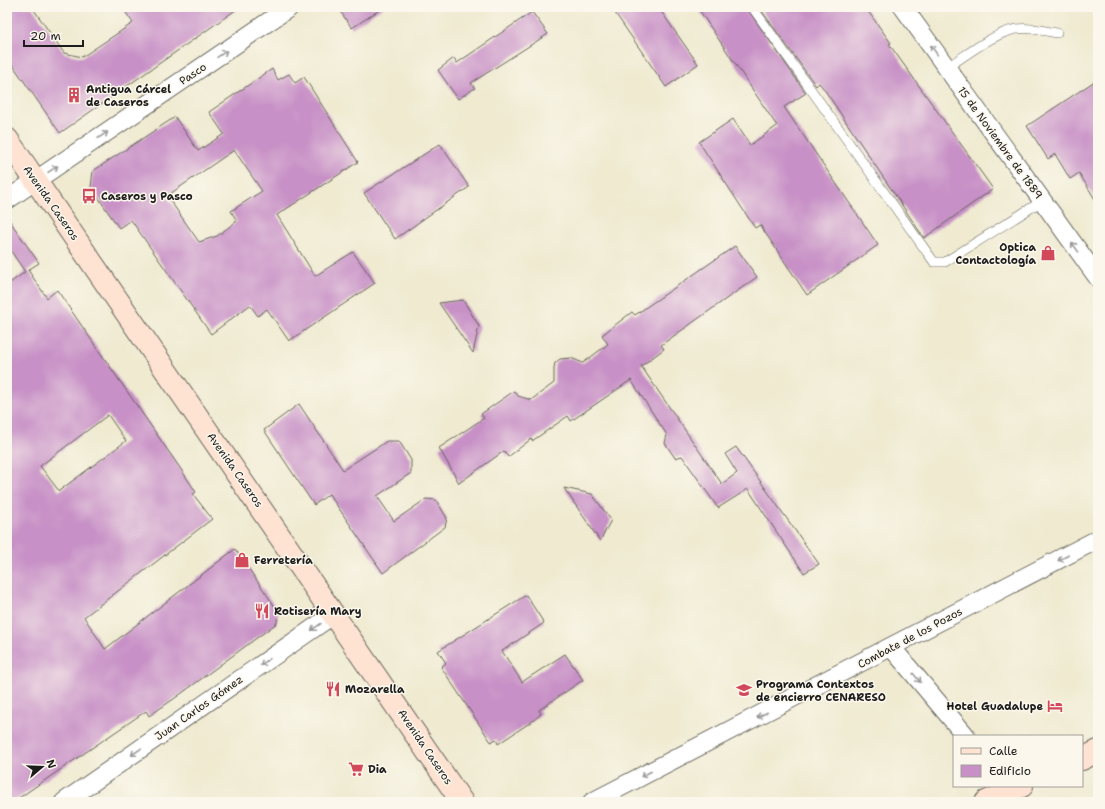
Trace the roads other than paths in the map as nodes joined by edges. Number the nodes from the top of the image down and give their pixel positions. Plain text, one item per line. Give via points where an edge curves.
1 (290, 7) edge
2 (752, 7) edge
3 (903, 7) edge
4 (1057, 33) dead end
5 (946, 68) junction
6 (7, 139) edge
7 (36, 180) junction
8 (7, 200) edge
9 (1042, 201) junction
10 (1098, 278) edge
11 (1098, 540) edge
12 (334, 614) junction
13 (892, 648) junction
14 (965, 735) edge
15 (1098, 751) edge
16 (1083, 758) edge
17 (1015, 791) edge
18 (64, 802) edge
19 (462, 802) edge
20 (592, 802) edge
21 (986, 802) edge

7 -> 1 street, Pasco
2 - 9 lane via 934,262 945,262
5 -> 3 street, 15 de Noviembre de 1889
4 - 5 lane via 1016,29 1000,34
5 - 9 street, 15 de Noviembre de 1889
6 - 7 main road, Avenida Caseros
7 - 8 street, Pasco
7 - 12 main road, Avenida Caseros
10 -> 9 street, 15 de Noviembre de 1889
11 -> 13 street, Combate de los Pozos
12 -> 18 street, Juan Carlos Gómez
12 - 19 main road, Avenida Caseros
13 -> 14 street
13 -> 20 street, Combate de los Pozos
15 - 16 main road
17 - 21 main road

